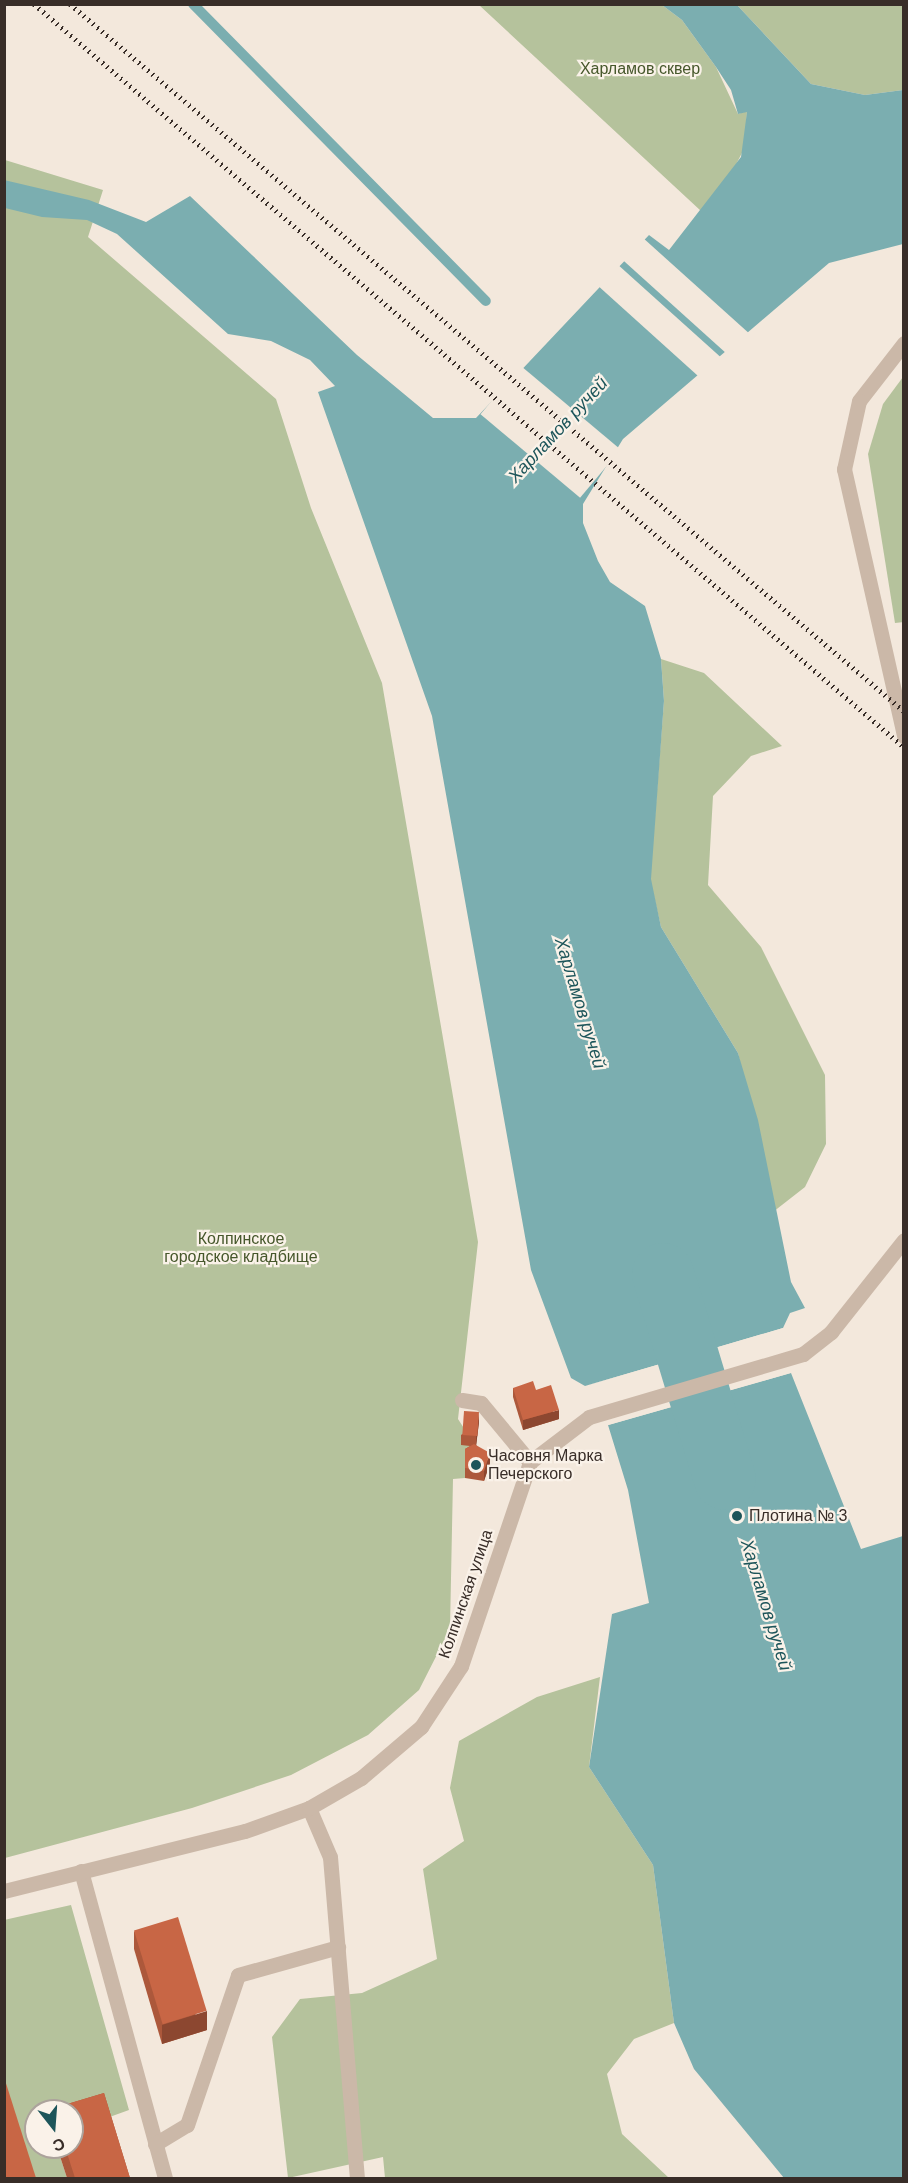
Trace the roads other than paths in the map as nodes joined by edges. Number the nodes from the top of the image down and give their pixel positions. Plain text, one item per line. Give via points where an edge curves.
1 (903, 343) edge
2 (903, 736) edge
3 (903, 1240) edge
4 (462, 1400) dead end
5 (530, 1462) junction
6 (309, 1808) junction
7 (81, 1871) junction
8 (4, 1891) edge
9 (338, 1947) junction
10 (155, 2145) junction
11 (165, 2178) edge
12 (357, 2178) edge

1 - 2 street via 859,401 844,469
3 - 5 street via 831,1332 803,1354 589,1417
4 - 5 street via 481,1403
5 - 6 street, Колпинская улица via 461,1666 422,1727 361,1778
6 - 7 street, Колпинская улица via 245,1831
6 - 9 street via 330,1857
7 - 8 street, Колпинская улица
7 - 10 street
9 - 10 street via 238,1975 187,2125
9 - 12 street
10 - 11 street

